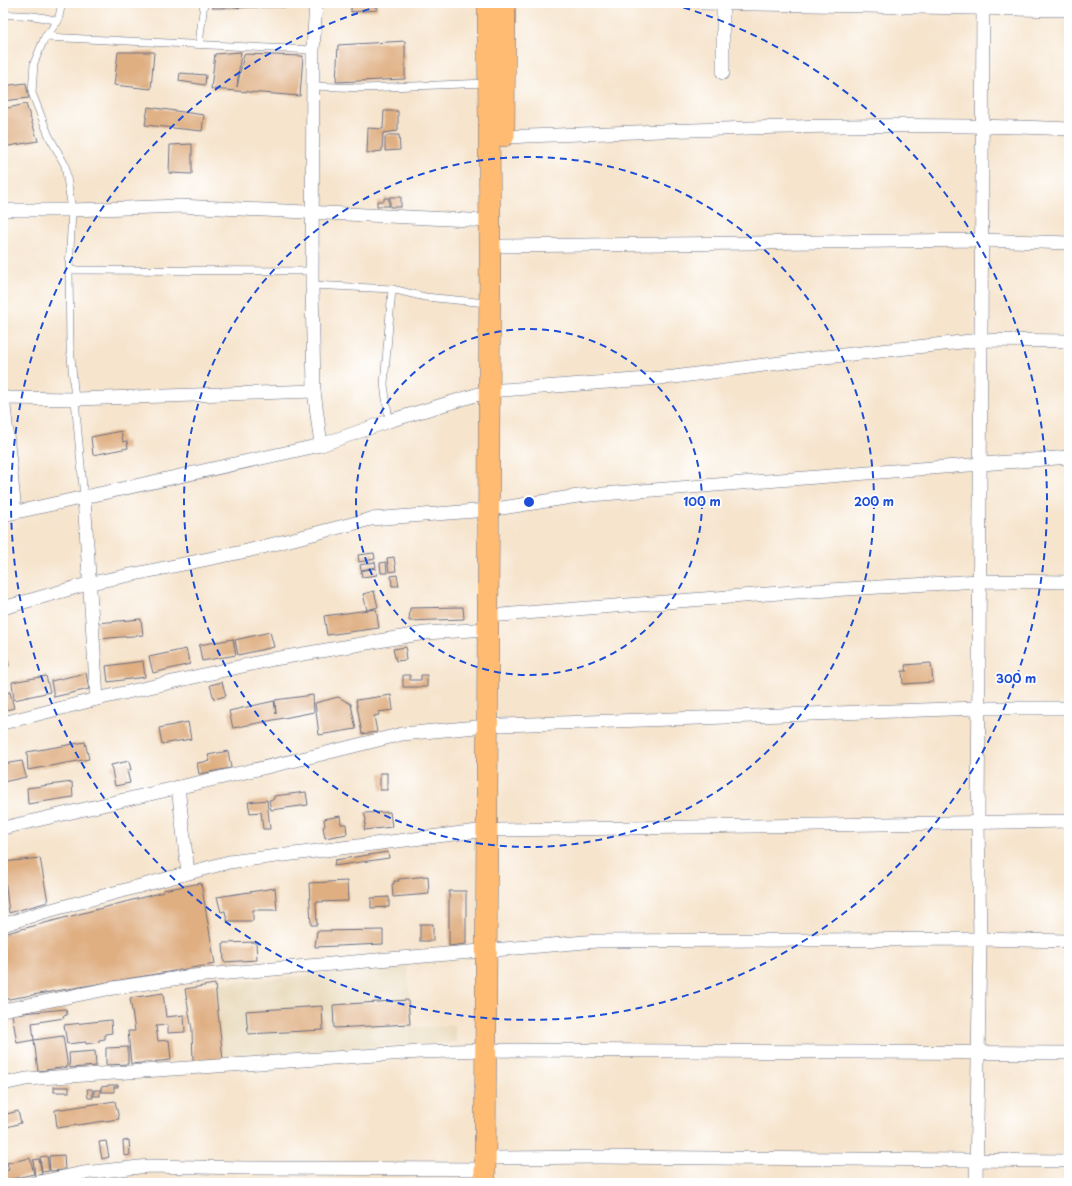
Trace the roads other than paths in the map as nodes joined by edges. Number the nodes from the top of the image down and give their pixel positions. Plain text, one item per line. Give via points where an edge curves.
1 (62, 3) edge
2 (204, 3) edge
3 (316, 3) edge
4 (488, 3) edge
5 (505, 3) edge
6 (703, 3) edge
7 (723, 3) edge
8 (984, 8) junction
9 (1069, 10) edge
10 (3, 15) edge
11 (58, 22) junction
12 (45, 37) junction
13 (200, 44) junction
14 (313, 50) junction
15 (723, 73) dead end
16 (489, 83) junction
17 (313, 86) junction
18 (981, 125) junction
19 (1069, 129) edge
20 (504, 137) junction
21 (3, 210) edge
22 (72, 210) junction
23 (313, 211) junction
24 (490, 221) junction
25 (981, 240) junction
26 (1069, 243) edge
27 (503, 246) junction
28 (69, 270) junction
29 (312, 271) junction
30 (312, 284) junction
31 (392, 289) junction
32 (490, 304) junction
33 (980, 340) junction
34 (1069, 341) edge
35 (314, 391) junction
36 (496, 391) junction
37 (3, 397) edge
38 (76, 399) junction
39 (389, 421) junction
40 (321, 445) junction
41 (1069, 457) edge
42 (980, 464) junction
43 (84, 498) junction
44 (495, 509) junction
45 (9, 514) edge
46 (979, 581) junction
47 (1069, 582) edge
48 (91, 583) junction
49 (3, 608) edge
50 (495, 622) junction
51 (97, 699) junction
52 (978, 708) junction
53 (1069, 708) edge
54 (3, 723) edge
55 (494, 726) junction
56 (178, 788) junction
57 (1069, 821) edge
58 (978, 823) junction
59 (3, 828) edge
60 (493, 830) junction
61 (188, 873) junction
62 (3, 925) edge
63 (980, 939) junction
64 (1069, 941) edge
65 (493, 951) junction
66 (3, 1010) edge
67 (493, 1050) junction
68 (979, 1052) junction
69 (1069, 1052) edge
70 (3, 1084) edge
71 (976, 1161) junction
72 (1069, 1161) edge
73 (492, 1173) edge
74 (34, 1183) edge
75 (976, 1183) edge

1 - 11 lane
2 - 13 lane
3 - 14 street
4 - 16 main road
5 - 20 main road
6 - 7 street
7 - 8 street
7 - 15 street
8 - 9 street
8 - 18 street
10 - 11 lane via 27,14
11 - 12 lane
12 - 13 lane
12 - 22 lane via 34,63 32,93 49,136 65,165
13 - 14 lane
14 - 17 street
16 - 17 lane via 364,88
16 - 24 main road
17 - 23 street
18 - 19 street
18 - 20 street via 721,128
18 - 25 street
20 - 27 main road
21 - 22 street
22 - 23 street via 180,206
22 - 28 lane
23 - 24 street
23 - 29 street
24 - 32 main road
25 - 26 street
25 - 27 street
25 - 33 street
27 - 36 main road
28 - 29 lane
28 - 38 lane via 70,346
29 - 30 street
30 - 31 lane
30 - 35 street
31 - 32 lane
31 - 39 lane via 384,384
32 - 36 main road
33 - 34 street
33 - 36 street via 674,377
33 - 42 street
35 - 38 street
35 - 40 street
36 - 39 street
36 - 44 main road
37 - 38 street
37 - 45 street
38 - 43 lane
39 - 40 street
40 - 43 street
41 - 42 street
42 - 44 street via 578,496
42 - 46 street
43 - 45 street
43 - 48 street
44 - 48 street via 370,519 247,551
44 - 50 main road
46 - 47 street
46 - 50 street via 780,593
46 - 52 street
48 - 49 street
48 - 51 street
50 - 51 street via 274,659
50 - 55 main road
51 - 54 street
52 - 53 street
52 - 55 street
52 - 58 street
55 - 56 street via 402,734
55 - 60 main road
56 - 59 street
56 - 61 street
57 - 58 street
58 - 60 street
58 - 63 street
60 - 61 street via 229,862
60 - 65 main road
61 - 62 street
63 - 64 street
63 - 65 street via 597,942
63 - 68 street
65 - 66 street via 192,976 107,989
65 - 67 main road
67 - 68 street
67 - 70 street via 420,1052 26,1079
67 - 73 main road
68 - 69 street
68 - 71 street
71 - 72 street
71 - 73 street via 600,1157
71 - 75 street
73 - 74 street via 150,1166 84,1173

